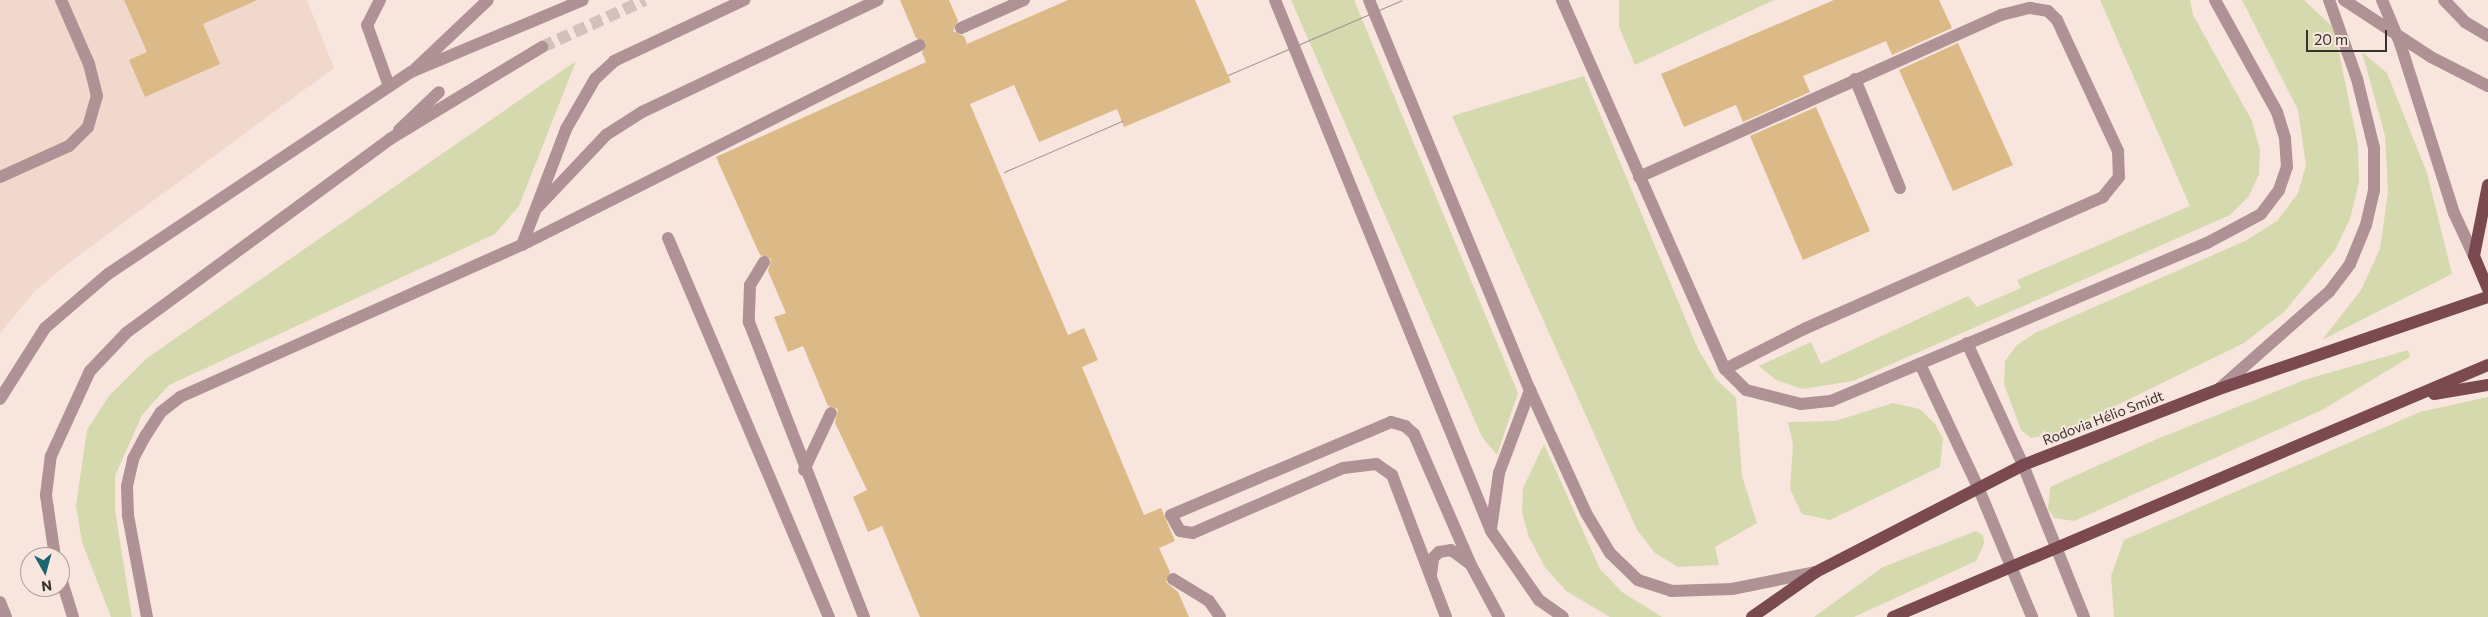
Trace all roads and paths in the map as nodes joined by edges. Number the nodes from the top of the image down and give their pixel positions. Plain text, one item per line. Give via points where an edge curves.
1 (62, 0) edge
2 (380, 0) edge
3 (488, 0) edge
4 (583, 0) edge
5 (744, 0) edge
6 (878, 0) edge
7 (1024, 0) edge
8 (1275, 0) edge
9 (1369, 0) edge
10 (1562, 0) edge
11 (2215, 0) edge
12 (2329, 0) edge
13 (2344, 0) edge
14 (2382, 0) edge
15 (2444, 0) edge
16 (960, 28) dead end
17 (2488, 36) edge
18 (919, 45) dead end
19 (542, 47) tunnel mouth
20 (411, 72) junction
21 (1855, 79) junction
22 (389, 86) junction
23 (2488, 86) edge
24 (440, 92) dead end
25 (390, 139) junction
26 (0, 176) edge
27 (1639, 177) junction
28 (2488, 185) edge
29 (1900, 188) dead end
30 (538, 207) junction
31 (668, 238) dead end
32 (522, 245) junction
33 (2474, 256) junction
34 (764, 262) dead end
35 (2488, 289) edge
36 (2488, 297) edge
37 (1967, 343) junction
38 (1920, 364) junction
39 (2488, 364) edge
40 (1725, 368) junction
41 (2488, 385) edge
42 (1530, 390) junction
43 (2219, 390) junction
44 (2415, 398) junction
45 (0, 399) edge
46 (831, 413) dead end
47 (2023, 465) junction
48 (804, 470) junction
49 (1978, 487) junction
50 (1491, 531) junction
51 (2055, 545) junction
52 (54, 547) edge
53 (2009, 564) junction
54 (1471, 565) junction
55 (1816, 572) junction
56 (1173, 579) dead end
57 (1431, 580) junction
58 (67, 597) edge
59 (0, 602) edge
60 (6, 617) edge
61 (73, 617) edge
62 (147, 617) edge
63 (829, 617) edge
64 (864, 617) edge
65 (1220, 617) edge
66 (1446, 617) edge
67 (1499, 617) edge
68 (1563, 617) edge
69 (1752, 617) edge
70 (1893, 617) edge
71 (2032, 617) edge
72 (2084, 617) edge

1 - 26 street via 90,64 97,96 88,127 69,146
2 - 22 street via 367,25
3 - 20 street
4 - 20 street
5 - 30 street via 614,61 595,79 566,129
6 - 30 street via 642,112 606,135
7 - 16 street
8 - 50 street
9 - 42 street
10 - 27 street
11 - 37 street via 2277,112 2285,138 2287,166 2280,190 2261,214 2235,230
12 - 43 street via 2357,79 2374,148 2374,190 2366,225 2350,264 2329,292
13 - 23 street via 2431,57
14 - 33 street via 2400,43 2454,213
15 - 17 street via 2465,22
18 - 32 street
19 - 25 street
20 - 22 street
21 - 27 street
21 - 29 street
21 - 40 street via 2002,15 2030,8 2048,11 2057,20 2118,151 2119,177 2103,197 1806,328
22 - 45 street via 74,301 45,328
24 - 25 street
25 - 52 street via 126,333 90,371 51,456 46,494
27 - 40 street
28 - 33 main road
30 - 32 street
31 - 63 street
32 - 62 street via 203,383 161,412 133,459 127,486 128,515
33 - 35 main road
34 - 48 street via 750,285 748,322
36 - 43 main road, Rodovia Hélio Smidt
37 - 38 street
37 - 47 street
38 - 40 street via 1831,401 1801,404 1746,390
38 - 49 street
39 - 44 main road
41 - 44 main road
42 - 50 street via 1499,473
42 - 55 street via 1586,513 1610,553 1638,580 1672,591 1704,592
43 - 47 main road, Rodovia Hélio Smidt
44 - 51 main road
46 - 48 street
47 - 49 main road, Rodovia Hélio Smidt
47 - 51 street
48 - 64 street
49 - 53 street
49 - 55 main road, Rodovia Hélio Smidt
50 - 68 street via 1539,600
51 - 53 main road
51 - 72 street
53 - 70 main road
53 - 71 street
54 - 57 street via 1451,550 1439,552 1433,558
54 - 57 street via 1414,434 1391,422 1171,515 1180,531 1193,533 1343,468 1376,464 1392,475
54 - 67 street
55 - 69 main road, Rodovia Hélio Smidt
56 - 65 street via 1209,601
57 - 66 street
58 - 61 street
59 - 60 street

